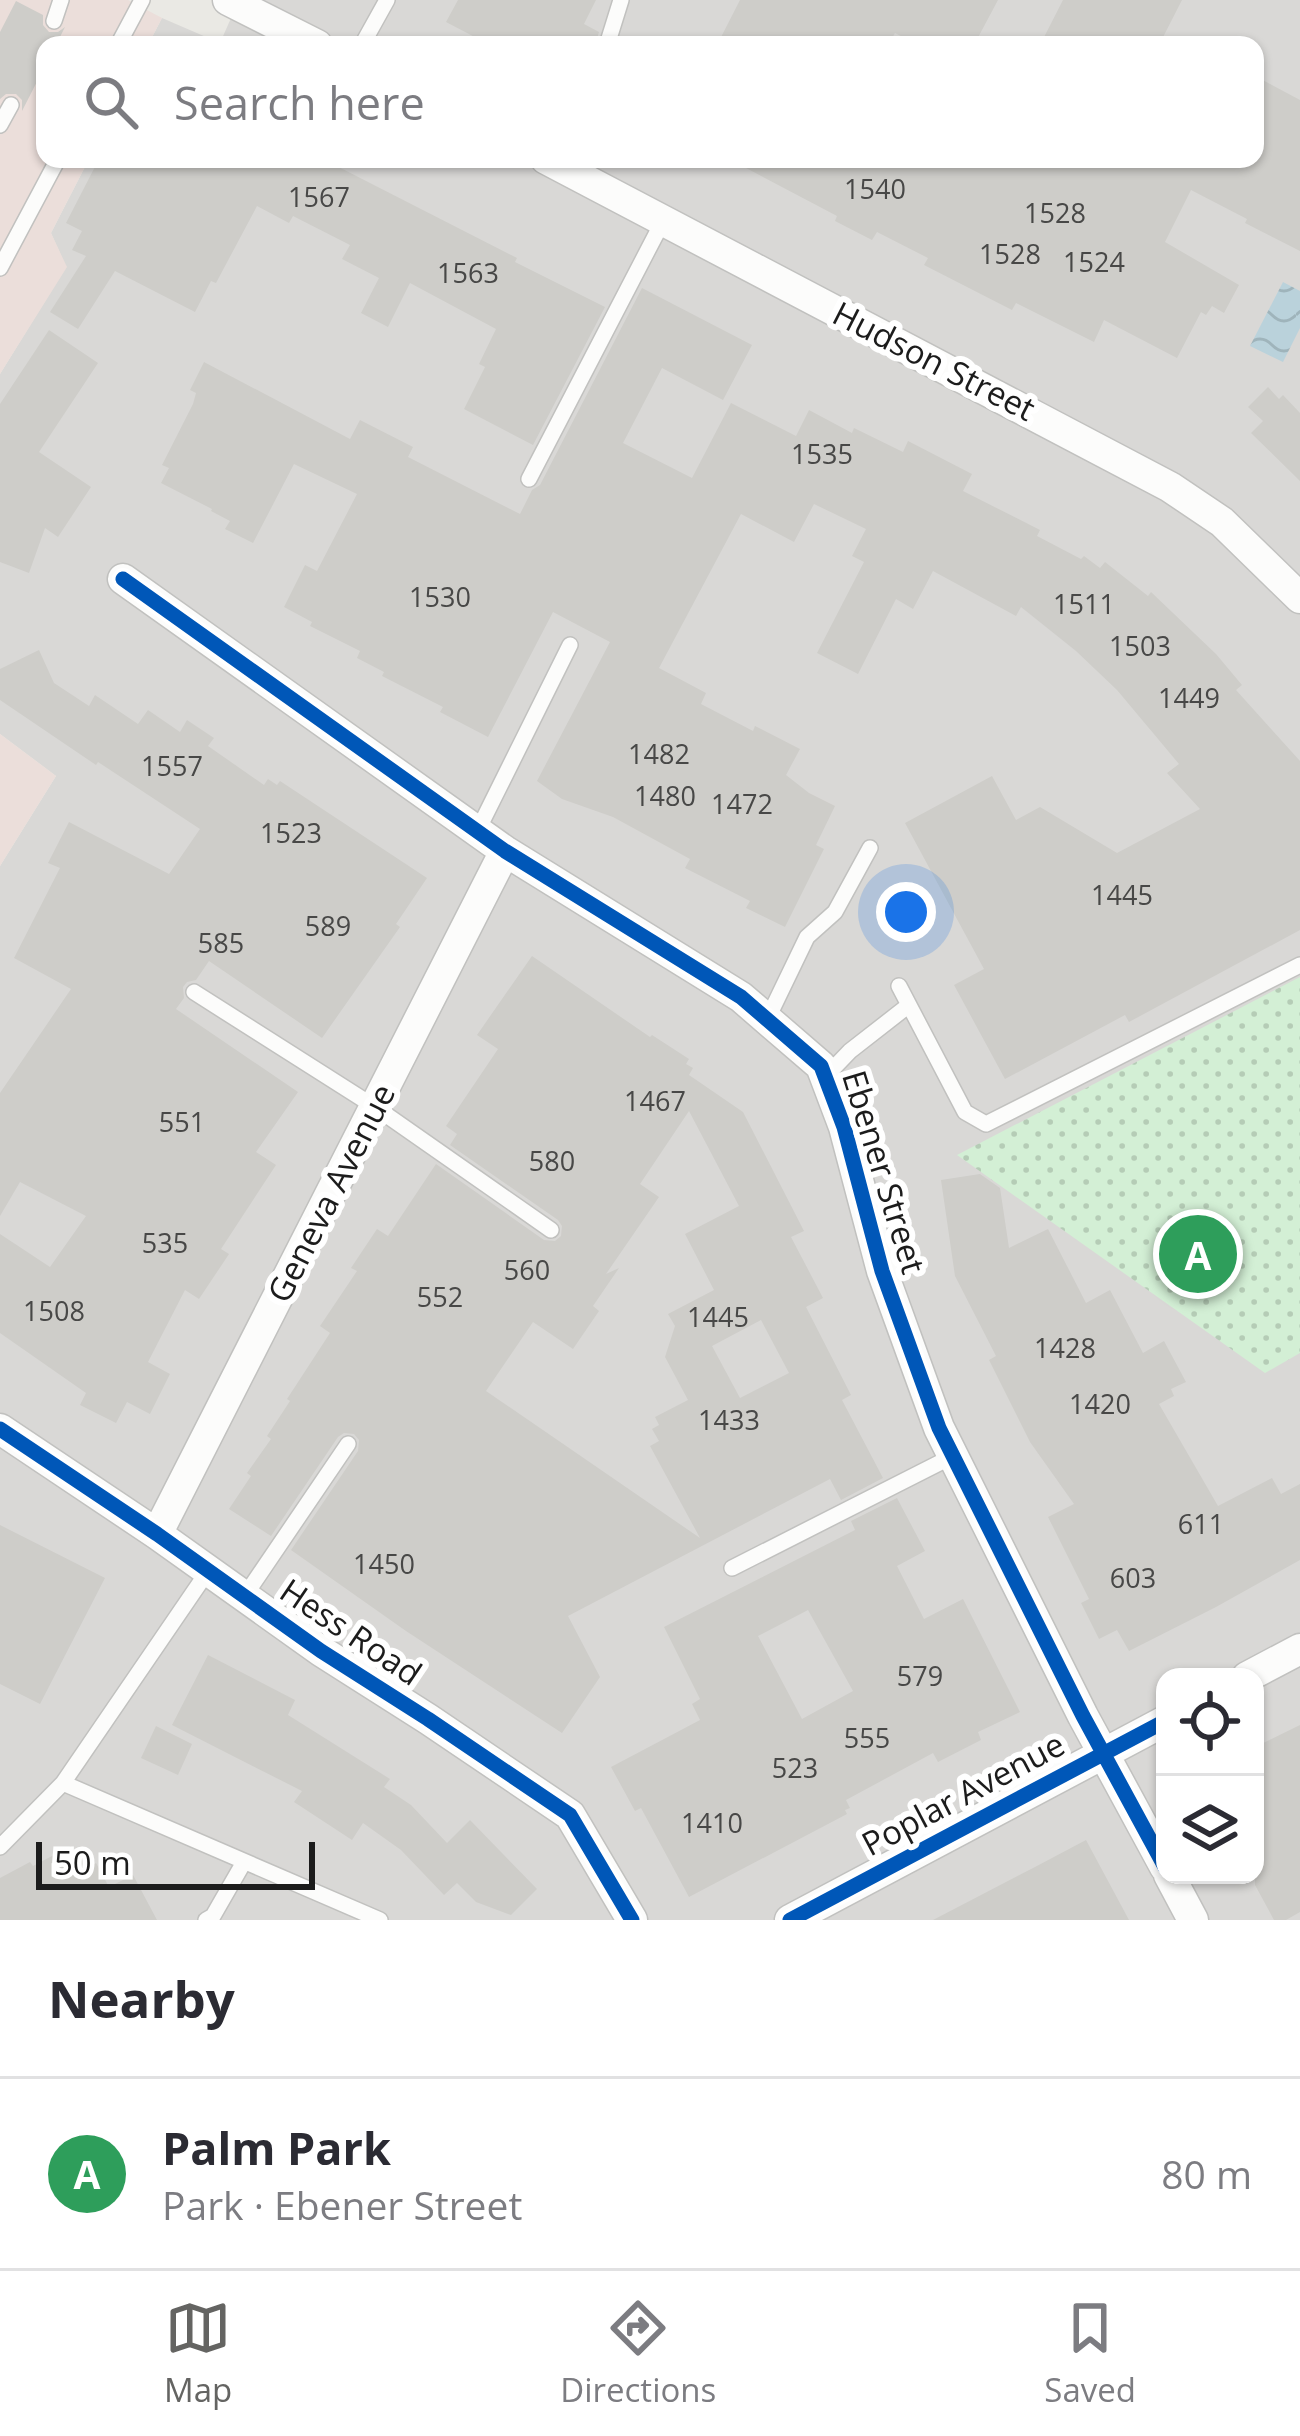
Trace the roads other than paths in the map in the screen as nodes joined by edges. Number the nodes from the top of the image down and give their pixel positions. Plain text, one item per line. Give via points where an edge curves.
1 (62, 0) edge
2 (142, 0) edge
3 (228, 0) edge
4 (387, 0) edge
5 (621, 0) edge
6 (54, 21) dead end
7 (123, 36) edge
8 (299, 36) edge
9 (367, 36) edge
10 (611, 36) edge
11 (11, 105) dead end
12 (0, 125) edge
13 (53, 168) edge
14 (564, 168) edge
15 (663, 220) junction
16 (0, 268) edge
17 (529, 479) dead end
18 (123, 579) dead end
19 (1296, 586) edge
20 (570, 645) dead end
21 (477, 832) junction
22 (870, 848) dead end
23 (505, 851) junction
24 (1300, 965) edge
25 (899, 986) dead end
26 (194, 992) dead end
27 (909, 1005) junction
28 (767, 1020) junction
29 (825, 1077) junction
30 (375, 1107) junction
31 (551, 1229) dead end
32 (0, 1429) edge
33 (349, 1444) dead end
34 (953, 1456) junction
35 (157, 1534) junction
36 (732, 1568) dead end
37 (208, 1571) junction
38 (244, 1597) junction
39 (1300, 1649) edge
40 (1264, 1668) edge
41 (1156, 1726) edge
42 (1103, 1754) junction
43 (63, 1783) junction
44 (0, 1847) edge
45 (1156, 1851) edge
46 (244, 1862) junction
47 (1174, 1884) edge
48 (206, 1920) edge
49 (380, 1920) edge
50 (632, 1920) edge
51 (790, 1920) edge
52 (1193, 1920) edge

1 - 6 lane
2 - 7 lane
3 - 8 street
4 - 9 lane
5 - 10 lane
11 - 12 lane
13 - 16 lane
14 - 15 street, Hudson Street
15 - 17 lane
15 - 19 street, Hudson Street via 1170,487
18 - 21 street, Ebener Street
20 - 21 lane
21 - 23 street, Ebener Street
22 - 28 lane via 835,912 807,938
23 - 28 street, Ebener Street
23 - 30 street, Geneva Avenue
24 - 27 lane via 986,1124 965,1112
25 - 27 lane
26 - 30 lane
27 - 29 lane
28 - 29 street, Ebener Street
29 - 34 street, Ebener Street via 882,1270
30 - 31 lane
30 - 35 street, Geneva Avenue
32 - 35 street, Hess Road
33 - 38 lane
34 - 36 lane
34 - 42 street, Ebener Street
35 - 37 street, Hess Road
37 - 38 street, Hess Road
37 - 43 lane
38 - 50 street, Hess Road via 570,1815
39 - 40 street
41 - 42 street, Poplar Avenue
42 - 45 street, Ebener Street
42 - 51 street, Poplar Avenue
43 - 44 lane
43 - 46 lane
46 - 48 lane
46 - 49 lane
47 - 52 street

